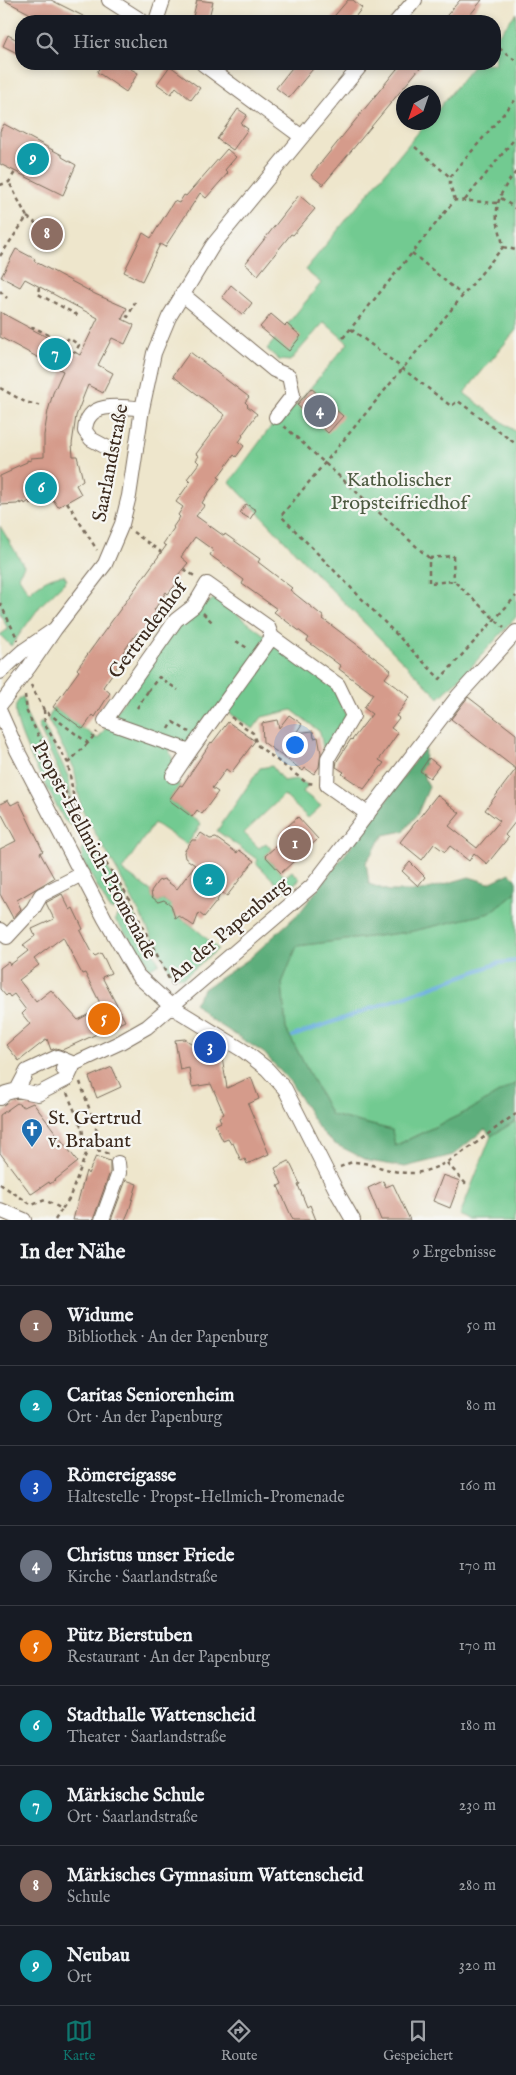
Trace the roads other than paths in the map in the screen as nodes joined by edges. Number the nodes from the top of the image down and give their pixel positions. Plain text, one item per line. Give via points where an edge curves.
1 (109, 0) edge
2 (162, 0) edge
3 (415, 0) edge
4 (133, 15) edge
5 (158, 15) edge
6 (402, 15) edge
7 (211, 70) edge
8 (357, 70) edge
9 (302, 137) junction
10 (182, 294) junction
11 (142, 409) junction
12 (276, 417) road end
13 (106, 446) dead end
14 (55, 629) junction
15 (514, 634) edge
16 (272, 637) junction
17 (0, 672) edge
18 (0, 705) edge
19 (0, 712) edge
20 (190, 751) junction
21 (173, 776) dead end
22 (368, 814) junction
23 (82, 874) junction
24 (0, 930) edge
25 (172, 1007) junction
26 (68, 1066) junction
27 (18, 1090) junction
28 (0, 1098) edge
29 (118, 1163) road end
30 (0, 1210) edge
31 (24, 1220) edge
32 (102, 1220) edge
33 (353, 1220) edge

1 - 4 street
2 - 5 street
3 - 6 street
7 - 9 street
8 - 9 street, Saarlandstraße
9 - 10 street, Saarlandstraße via 213,245
10 - 11 street, Saarlandstraße via 154,353
10 - 12 street via 274,370 289,376 292,395
11 - 13 street via 109,407 94,411 87,417 85,431 91,439
11 - 14 street, Saarlandstraße via 122,524 105,564
14 - 17 street, Saarlandstraße via 23,650
14 - 18 street, Saarlandstraße
15 - 22 street, An der Papenburg via 458,696
16 - 20 street
16 - 20 street, Gertrudenhof via 268,627 207,584 194,606 176,620 105,721
16 - 22 street, Gertrudenhof via 338,685 353,716 328,758 327,785
19 - 23 street, Propst-Hellmich-Promenade
20 - 21 street
22 - 25 street, An der Papenburg via 312,886
23 - 24 street via 41,895 7,937
23 - 25 street, Propst-Hellmich-Promenade via 138,976
25 - 26 street, An der Papenburg via 119,1043
25 - 33 street, Propst-Hellmich-Promenade via 244,1051 285,1089
26 - 27 street, An der Papenburg via 67,1079 38,1094
26 - 27 street via 57,1057 27,1071
27 - 28 street, An der Papenburg
29 - 32 street via 119,1173
30 - 31 street

